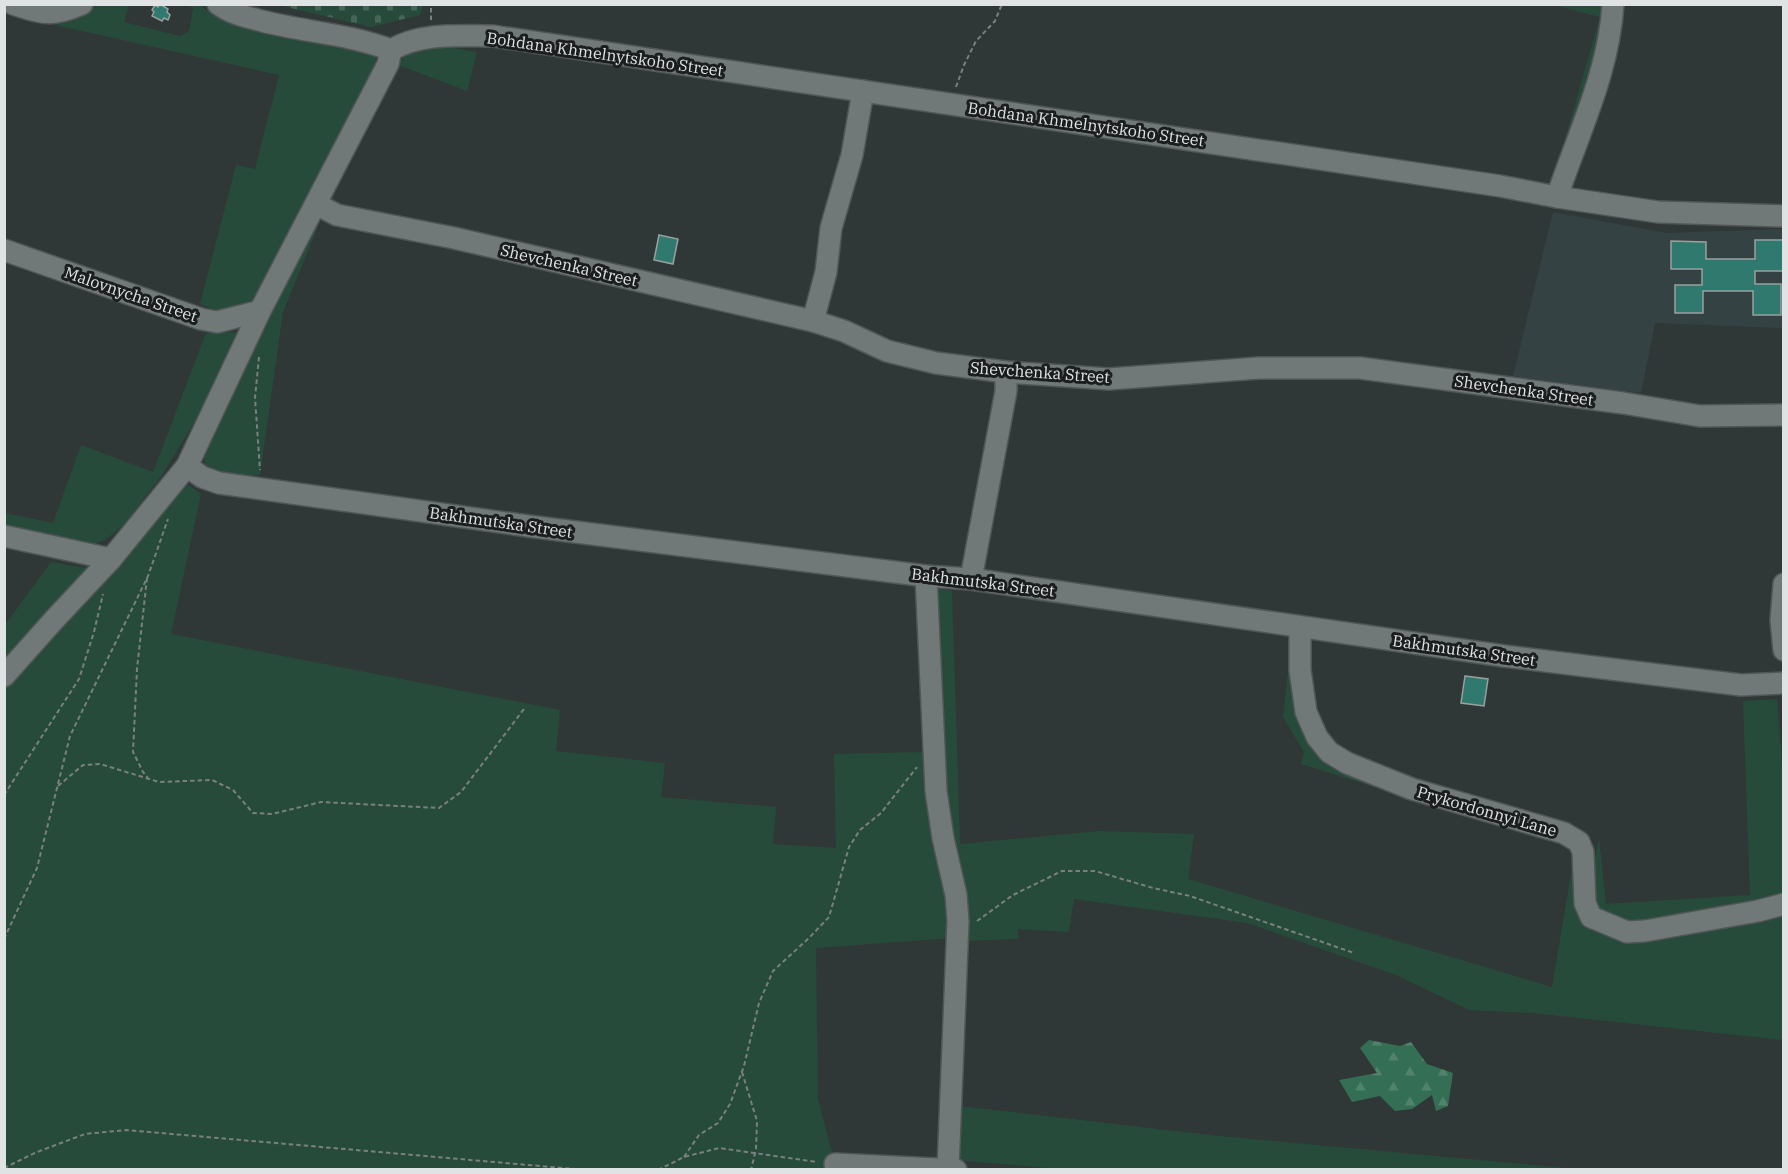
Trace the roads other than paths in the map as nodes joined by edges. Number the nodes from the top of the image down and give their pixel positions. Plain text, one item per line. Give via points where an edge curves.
1 (13, 4) edge
2 (81, 4) edge
3 (218, 4) edge
4 (1613, 4) edge
5 (391, 50) junction
6 (863, 91) junction
7 (1557, 197) junction
8 (316, 204) junction
9 (1784, 216) edge
10 (4, 250) edge
11 (260, 311) junction
12 (813, 321) junction
13 (1006, 372) junction
14 (1784, 416) edge
15 (187, 466) junction
16 (4, 536) edge
17 (111, 559) junction
18 (926, 576) junction
19 (971, 579) junction
20 (1784, 584) edge
21 (1300, 628) junction
22 (1784, 650) edge
23 (4, 676) edge
24 (1784, 683) edge
25 (1784, 904) edge
26 (835, 1164) road end
27 (936, 1168) edge
28 (956, 1170) edge

1 - 2 street via 53,14
3 - 5 street via 235,14 280,26
4 - 7 street via 1607,52
5 - 6 street, Bohdana Khmelnytskoho Street via 403,43 432,37 493,36
5 - 8 street via 388,64
6 - 7 street, Bohdana Khmelnytskoho Street
6 - 12 street
7 - 9 street, Bohdana Khmelnytskoho Street via 1658,213
8 - 11 street
8 - 12 street, Shevchenka Street via 338,215
10 - 11 street, Malovnycha Street via 201,319 217,322
11 - 15 street
12 - 13 street, Shevchenka Street via 887,351 936,363
13 - 14 street, Shevchenka Street via 1109,379 1259,368 1360,368 1700,416
13 - 19 street via 1006,391
15 - 17 street
15 - 18 street, Bakhmutska Street via 219,483
16 - 17 street
17 - 23 street
18 - 19 street, Bakhmutska Street
18 - 27 street via 936,791 956,895 957,935
19 - 21 street, Bakhmutska Street
20 - 22 street
21 - 24 street, Bakhmutska Street via 1730,683
21 - 25 street, Prykordonnyi Lane via 1306,712 1329,752 1412,789 1572,837 1583,852 1585,903 1591,917 1627,932 1645,931
26 - 27 street
27 - 28 street

